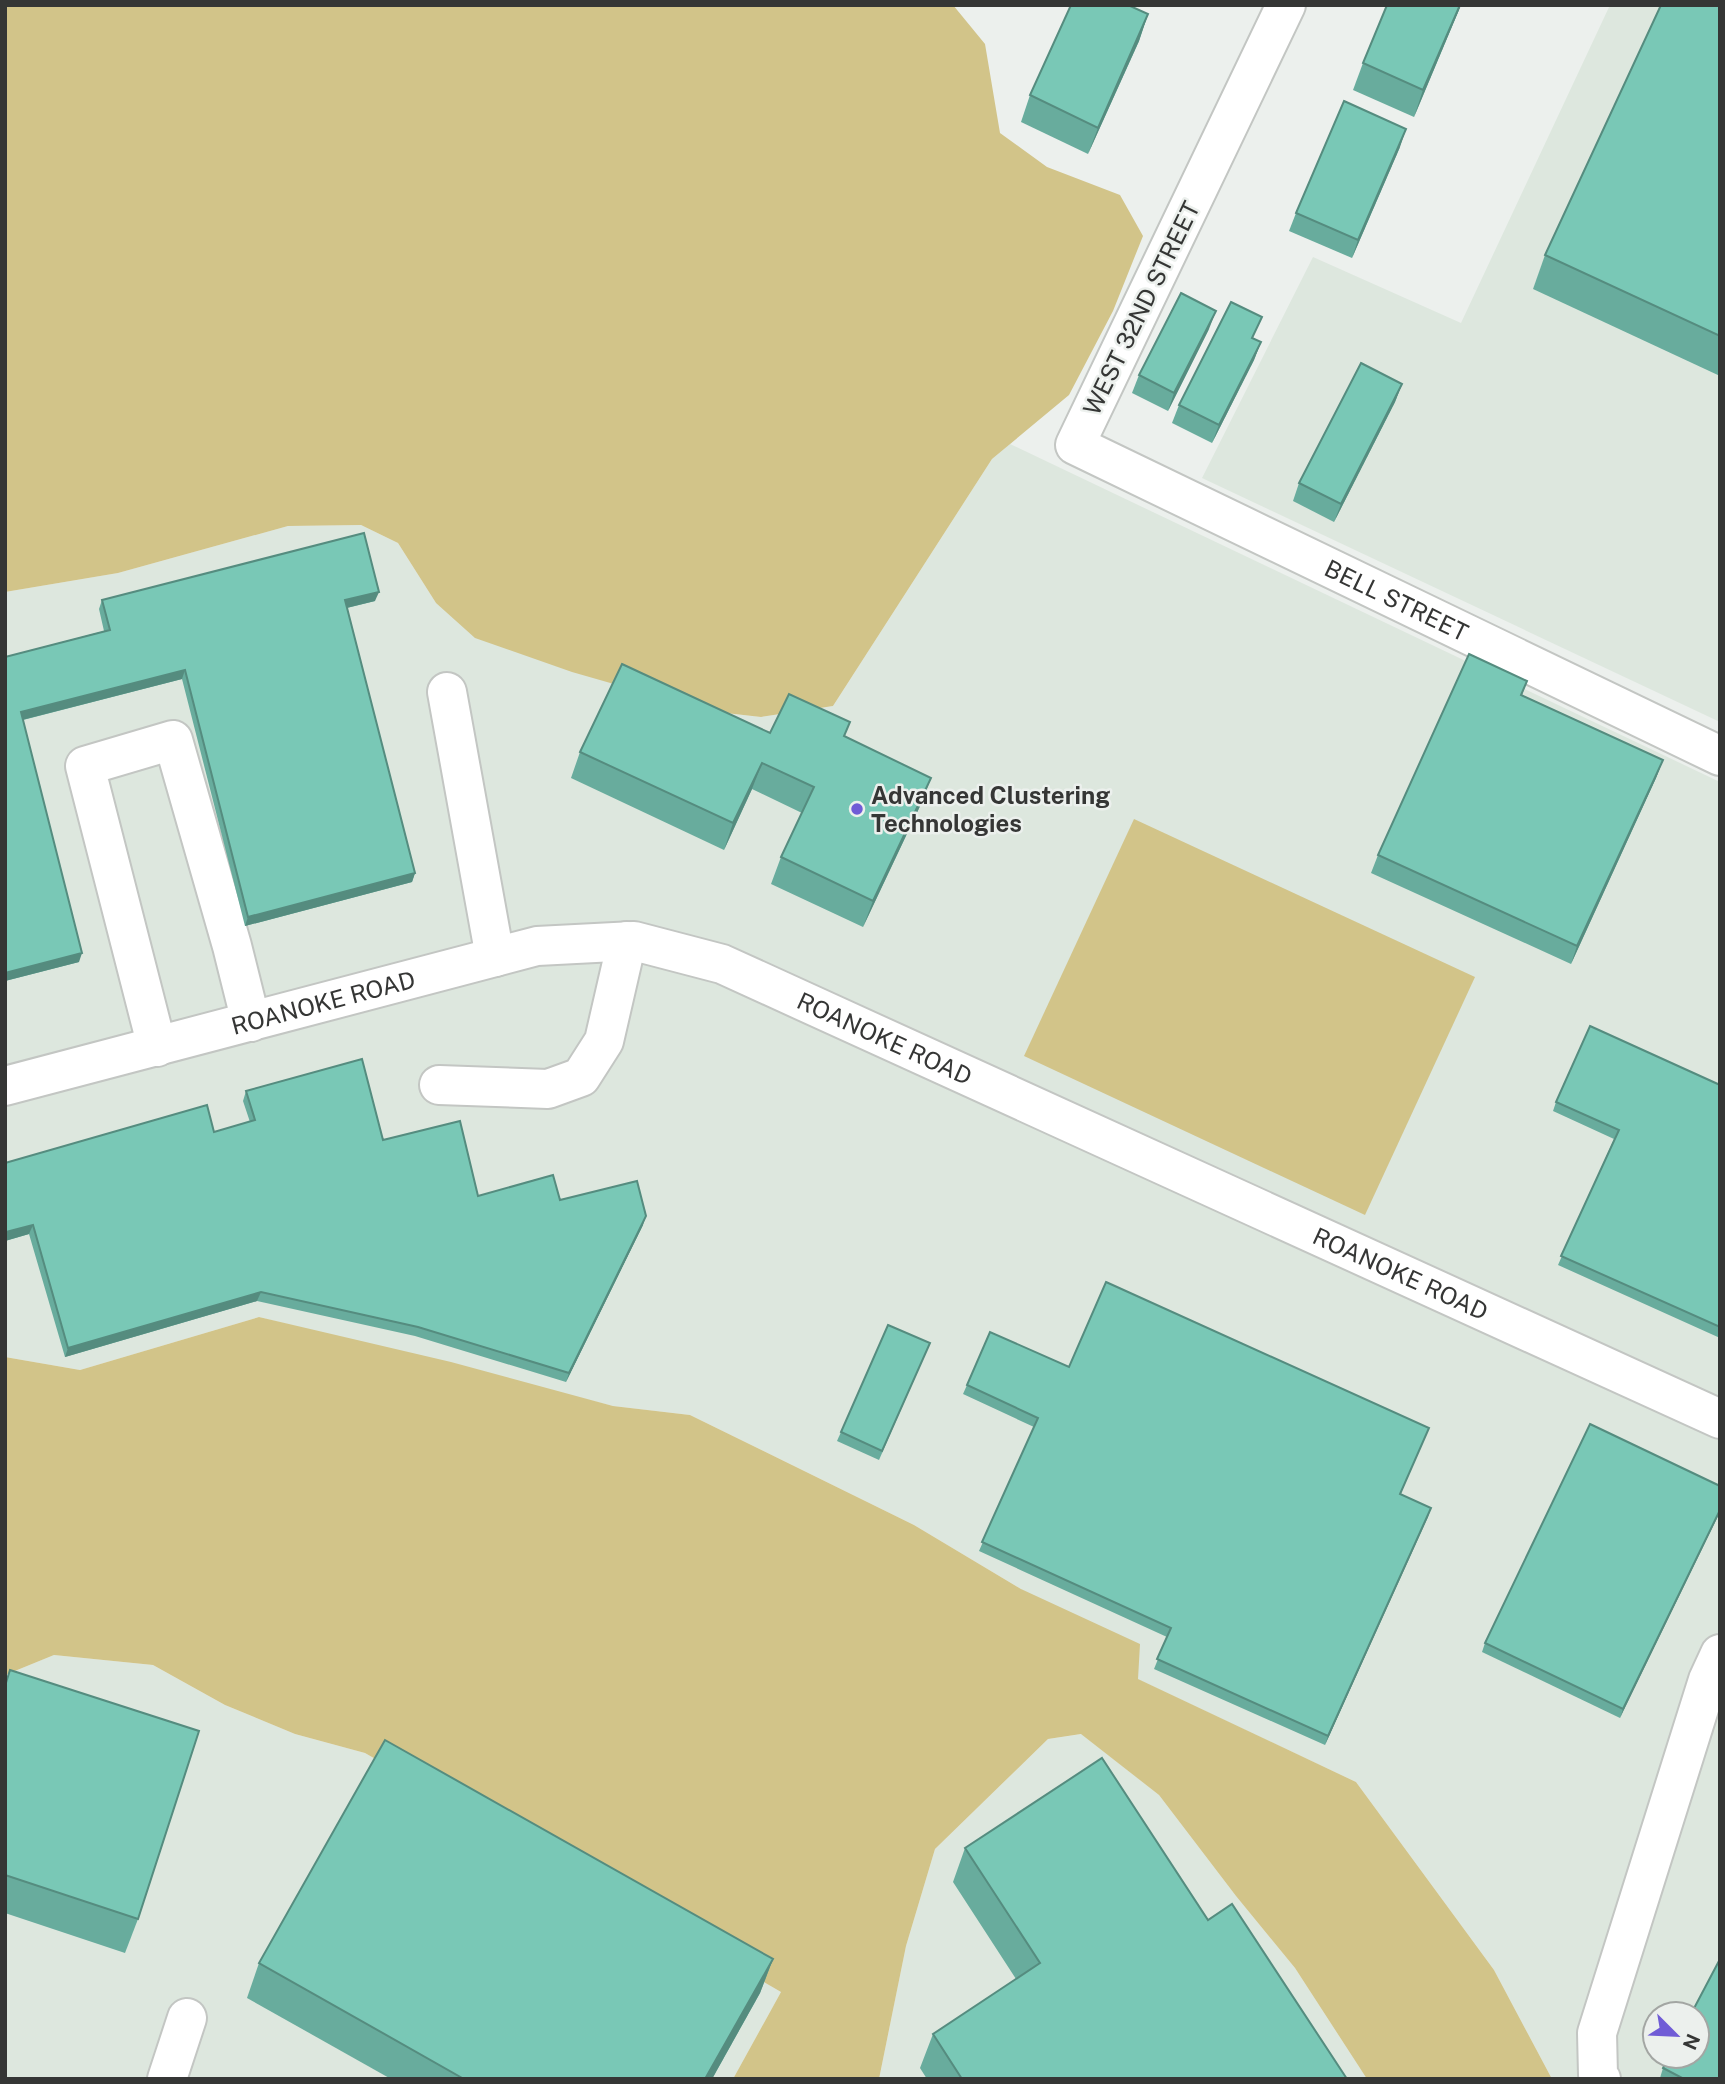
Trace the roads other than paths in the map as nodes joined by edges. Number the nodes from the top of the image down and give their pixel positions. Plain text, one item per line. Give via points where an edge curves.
1 (1286, 5) edge
2 (1075, 445) joint
3 (447, 692) dead end
4 (1720, 756) edge
5 (626, 942) junction
6 (495, 957) junction
7 (251, 1021) junction
8 (158, 1046) junction
9 (439, 1085) dead end
10 (5, 1086) edge
11 (1720, 1419) edge
12 (1720, 1654) edge
13 (187, 2018) dead end
14 (167, 2079) edge
15 (1601, 2079) edge

1 - 2 street, WEST 32ND STREET
2 - 4 street, BELL STREET
3 - 6 street
5 - 6 street, ROANOKE ROAD via 537,946
5 - 9 street via 604,1041 581,1077 548,1089
5 - 11 street, ROANOKE ROAD via 722,964
6 - 7 street, ROANOKE ROAD
7 - 8 street, ROANOKE ROAD
7 - 8 street via 173,740 85,766
8 - 10 street, ROANOKE ROAD
12 - 15 street via 1597,2033
13 - 14 street

